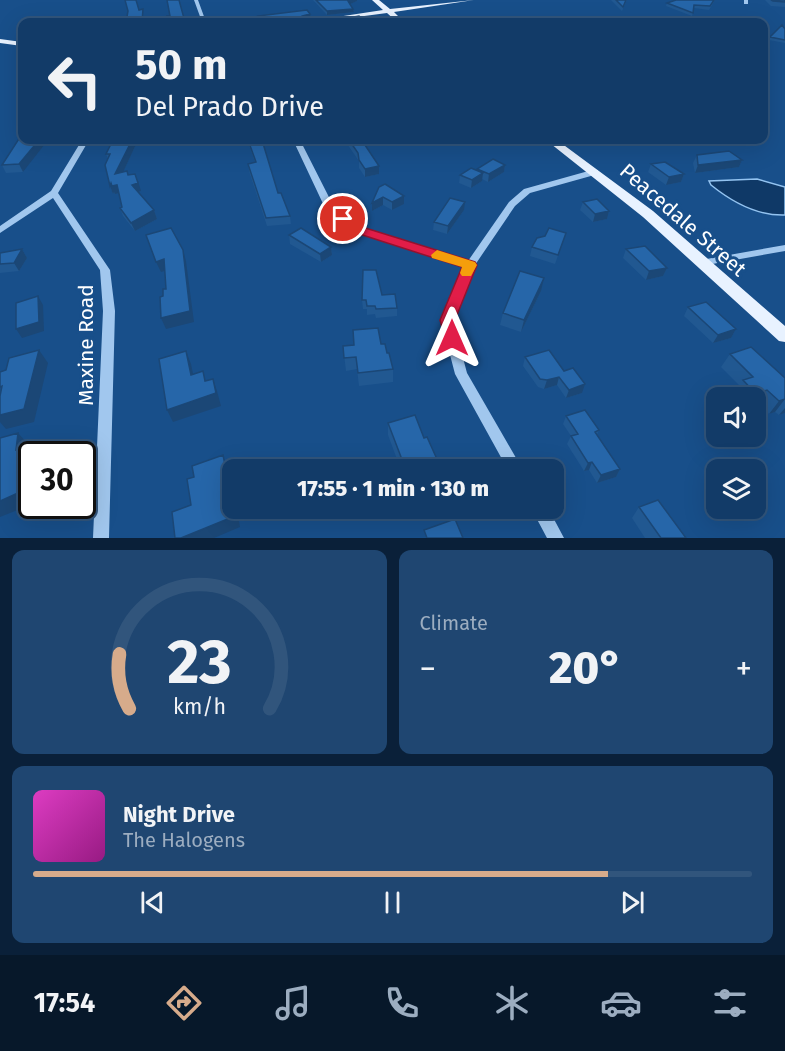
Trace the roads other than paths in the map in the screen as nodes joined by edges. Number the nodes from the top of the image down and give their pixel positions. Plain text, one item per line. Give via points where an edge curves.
1 (196, 0) edge
2 (375, 0) edge
3 (471, 0) edge
4 (388, 12) junction
5 (203, 18) edge
6 (339, 18) edge
7 (396, 18) edge
8 (0, 41) edge
9 (18, 43) edge
10 (83, 144) edge
11 (298, 144) edge
12 (556, 144) edge
13 (595, 172) junction
14 (54, 193) junction
15 (0, 230) edge
16 (785, 248) edge
17 (701, 263) junction
18 (470, 265) junction
19 (785, 336) edge
20 (510, 459) edge
21 (545, 519) edge
22 (101, 538) edge
23 (556, 538) edge

1 - 5 street
2 - 4 main road
3 - 4 main road
4 - 6 main road
4 - 7 main road
8 - 9 main road
10 - 14 street
11 - 18 street via 331,210 355,229
12 - 13 main road, Peacedale Street
13 - 17 main road, Peacedale Street
13 - 18 street via 527,191 512,204
14 - 15 street
14 - 22 street, Maxine Road via 105,270 110,311
16 - 17 street
17 - 19 main road, Peacedale Street
18 - 20 street via 447,320 461,374
21 - 23 street

